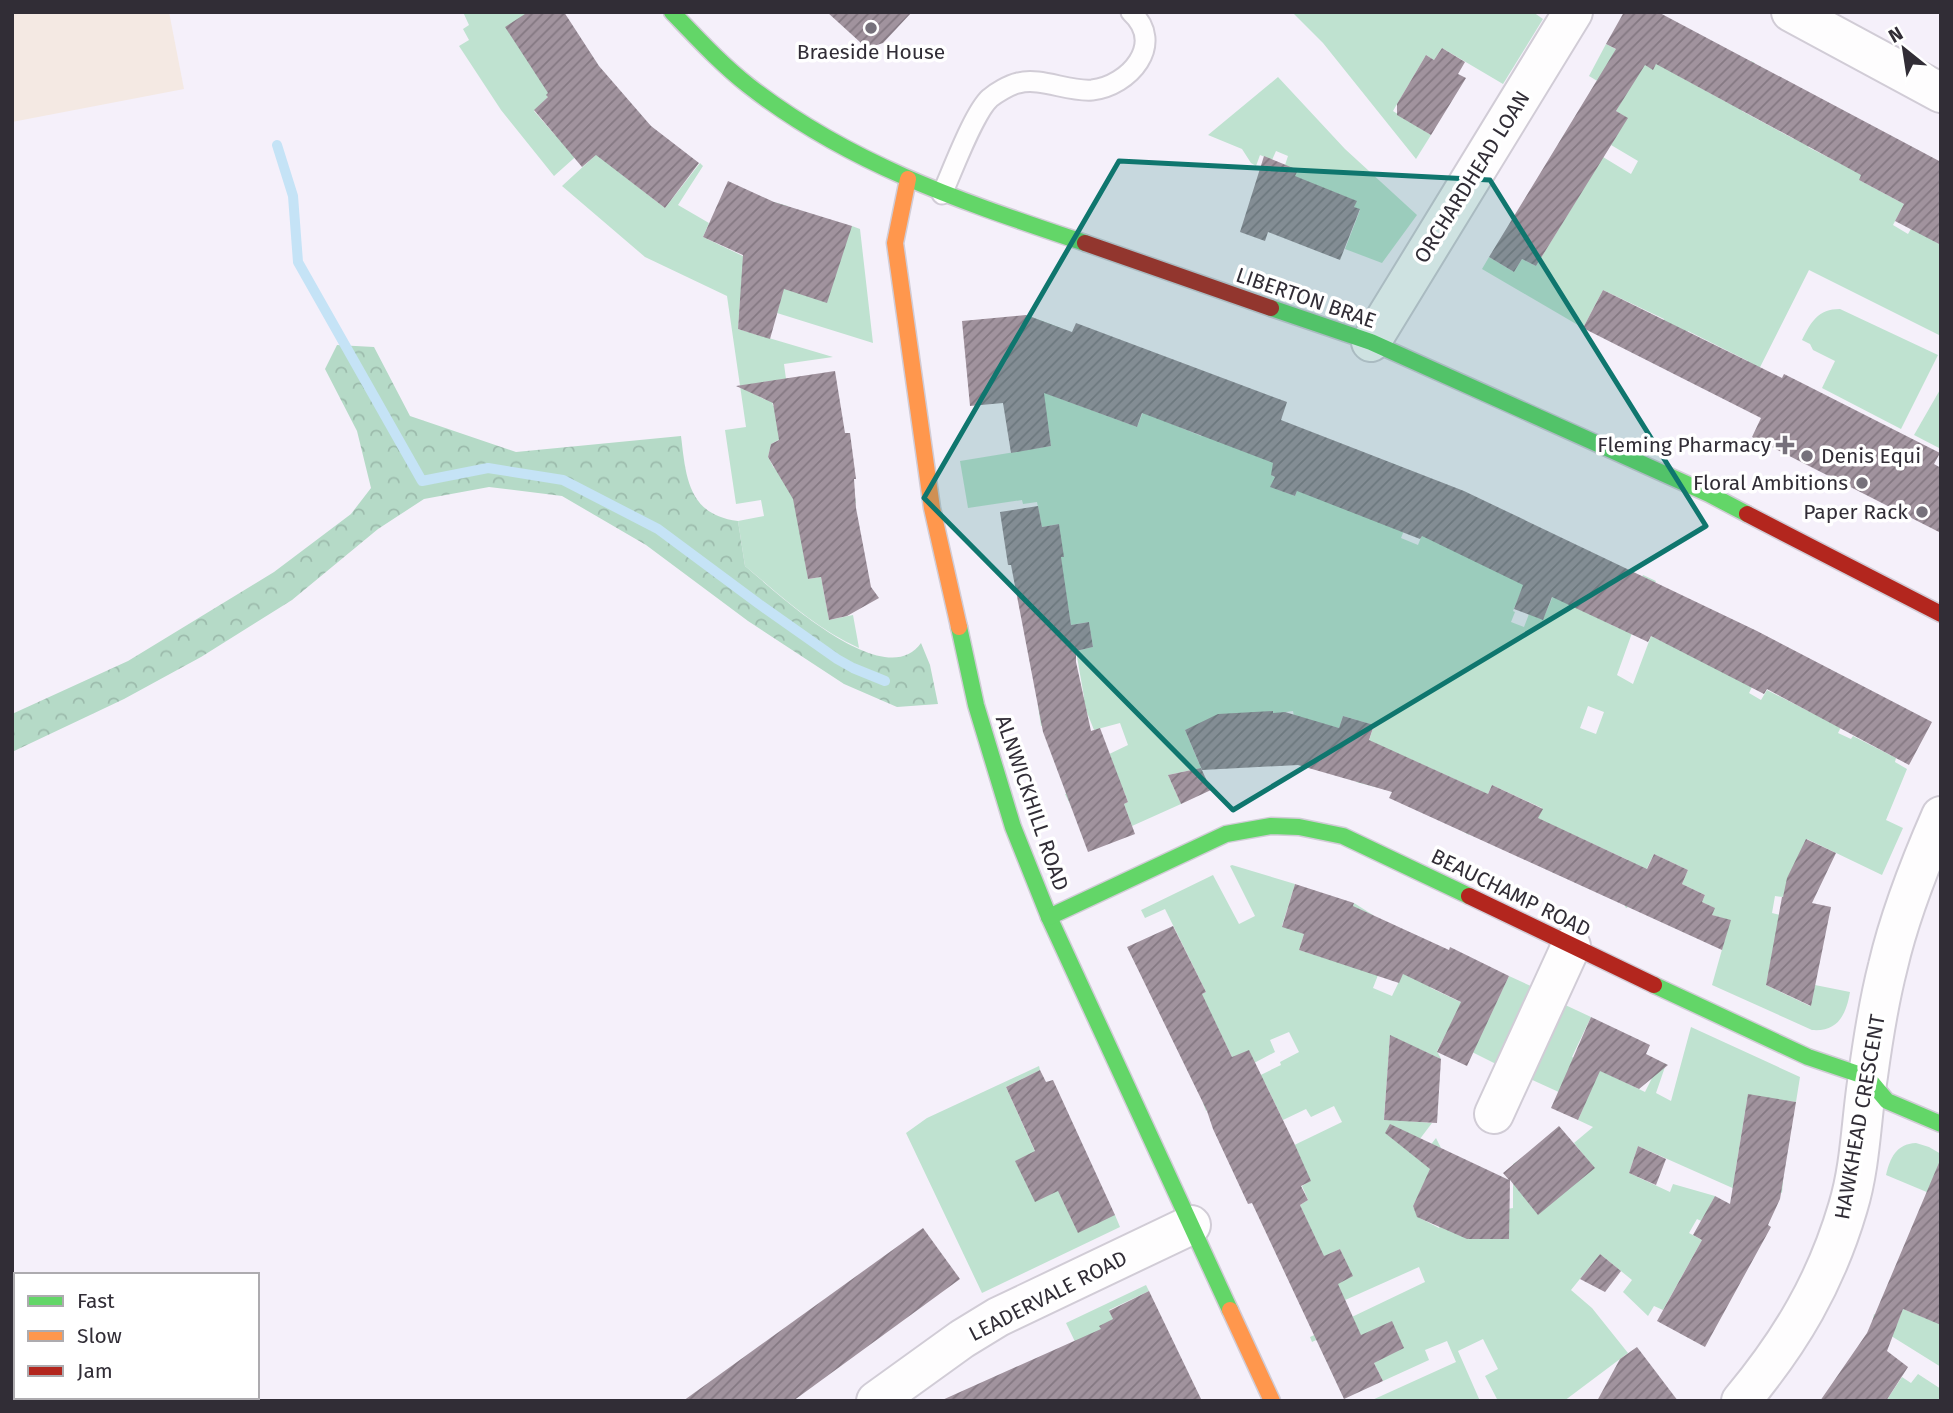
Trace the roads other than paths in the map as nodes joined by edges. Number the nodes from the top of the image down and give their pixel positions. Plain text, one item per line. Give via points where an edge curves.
1 (672, 12) edge
2 (1131, 12) edge
3 (1573, 12) edge
4 (1791, 12) edge
5 (1941, 93) edge
6 (908, 179) junction
7 (942, 194) junction
8 (1371, 342) junction
9 (1941, 614) edge
10 (1941, 816) edge
11 (1049, 918) junction
12 (1570, 946) junction
13 (1867, 1077) junction
14 (1494, 1114) dead end
15 (1941, 1124) edge
16 (1191, 1225) junction
17 (876, 1401) edge
18 (1272, 1401) edge
19 (1741, 1401) edge

1 - 6 street, LIBERTON BRAE via 718,60 784,111 867,161
2 - 7 lane via 1145,30 1147,46 1127,74 1094,90 1018,83 988,100
3 - 8 street, ORCHARDHEAD LOAN
4 - 5 street
6 - 7 street, LIBERTON BRAE
6 - 11 street, ALNWICKHILL ROAD via 895,243 932,509 976,705 1013,827
7 - 8 street, LIBERTON BRAE
8 - 9 street, LIBERTON BRAE via 1710,494
10 - 13 street, HAWKHEAD CRESCENT via 1897,931
11 - 12 street, BEAUCHAMP ROAD via 1227,834 1285,824 1343,836
11 - 16 street, ALNWICKHILL ROAD
12 - 13 street, BEAUCHAMP ROAD via 1808,1056
12 - 14 street
13 - 15 street, BEAUCHAMP ROAD via 1887,1101
13 - 19 street, HAWKHEAD CRESCENT via 1849,1204 1832,1254 1800,1321
16 - 17 street, LEADERVALE ROAD via 998,1317
16 - 18 street, ALNWICKHILL ROAD

